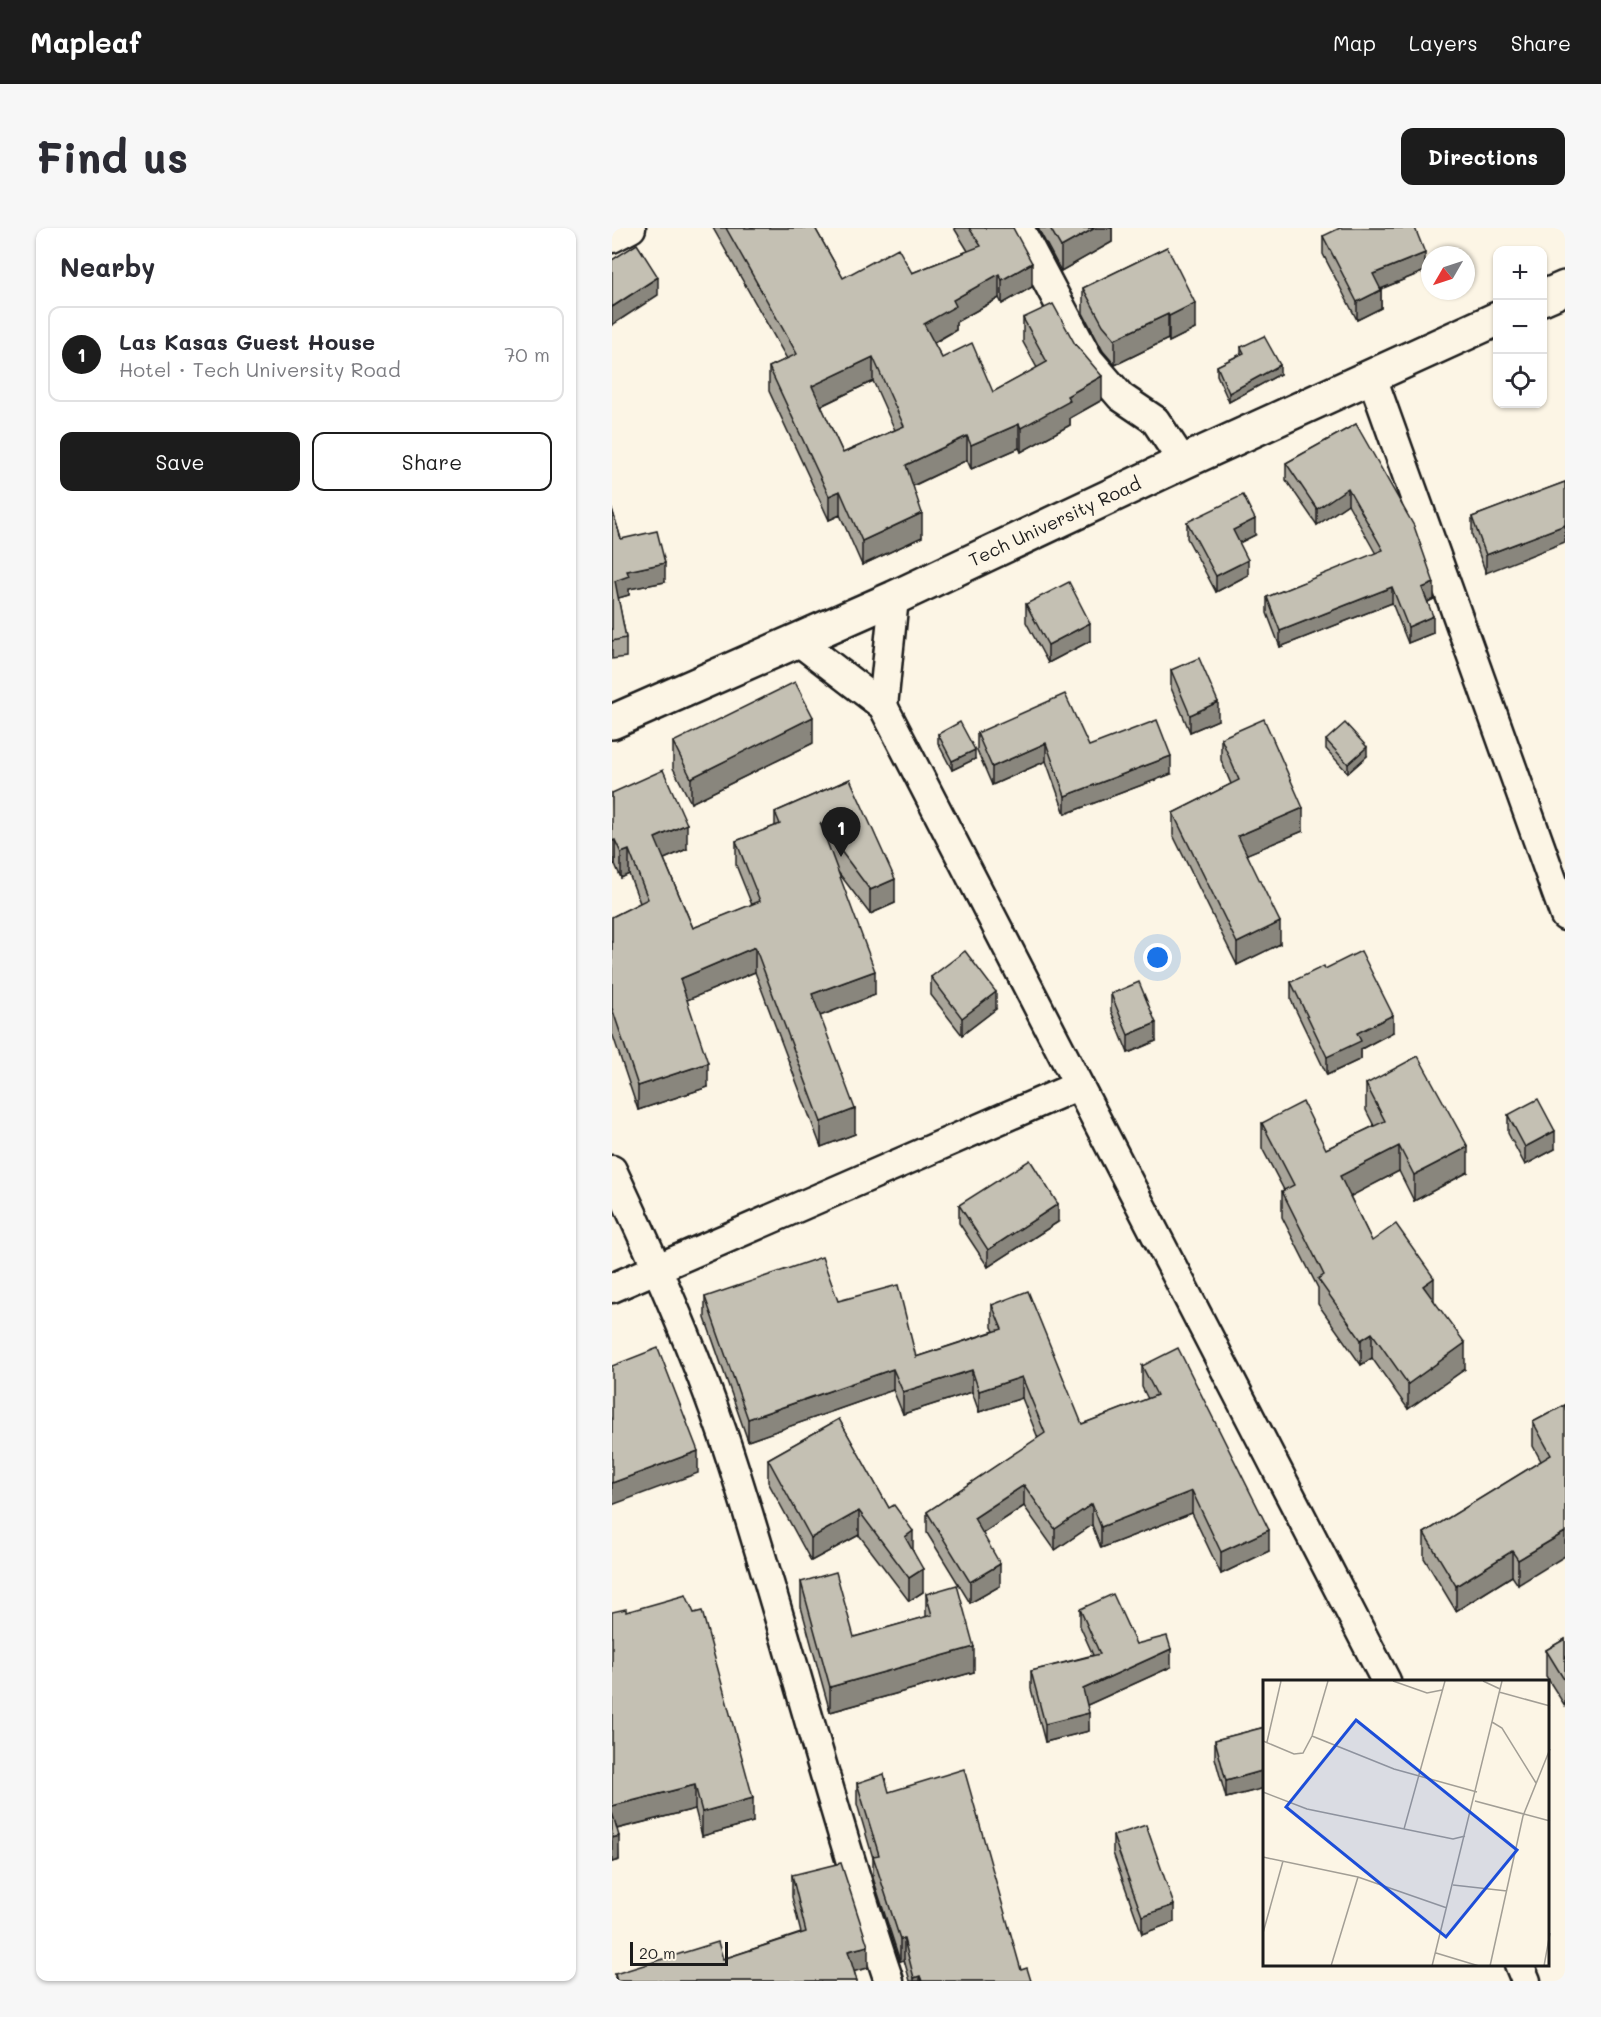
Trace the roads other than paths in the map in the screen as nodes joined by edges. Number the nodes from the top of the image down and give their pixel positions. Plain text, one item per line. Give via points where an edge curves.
1 (632, 228) edge
2 (1019, 228) edge
3 (612, 238) edge
4 (1565, 288) edge
5 (1547, 296) edge
6 (1493, 321) edge
7 (1372, 377) junction
8 (1183, 462) junction
9 (894, 598) junction
10 (797, 640) junction
11 (883, 706) junction
12 (612, 722) edge
13 (1565, 916) edge
14 (1077, 1086) junction
15 (612, 1170) edge
16 (658, 1268) junction
17 (612, 1288) edge
18 (1385, 1680) edge
19 (1519, 1966) edge
20 (889, 1981) edge
21 (1526, 1981) edge

1 - 3 street
2 - 8 street via 1089,360 1120,397 1155,420
4 - 5 street
6 - 7 street, Tech University Road
7 - 8 street, Tech University Road
7 - 13 street
8 - 9 street, Tech University Road
9 - 10 street, Tech University Road
9 - 11 street
10 - 11 street
10 - 12 street, Tech University Road
11 - 14 street
14 - 16 street
14 - 18 street
15 - 16 street
16 - 17 street
16 - 20 street via 733,1467 852,1872
19 - 21 street

